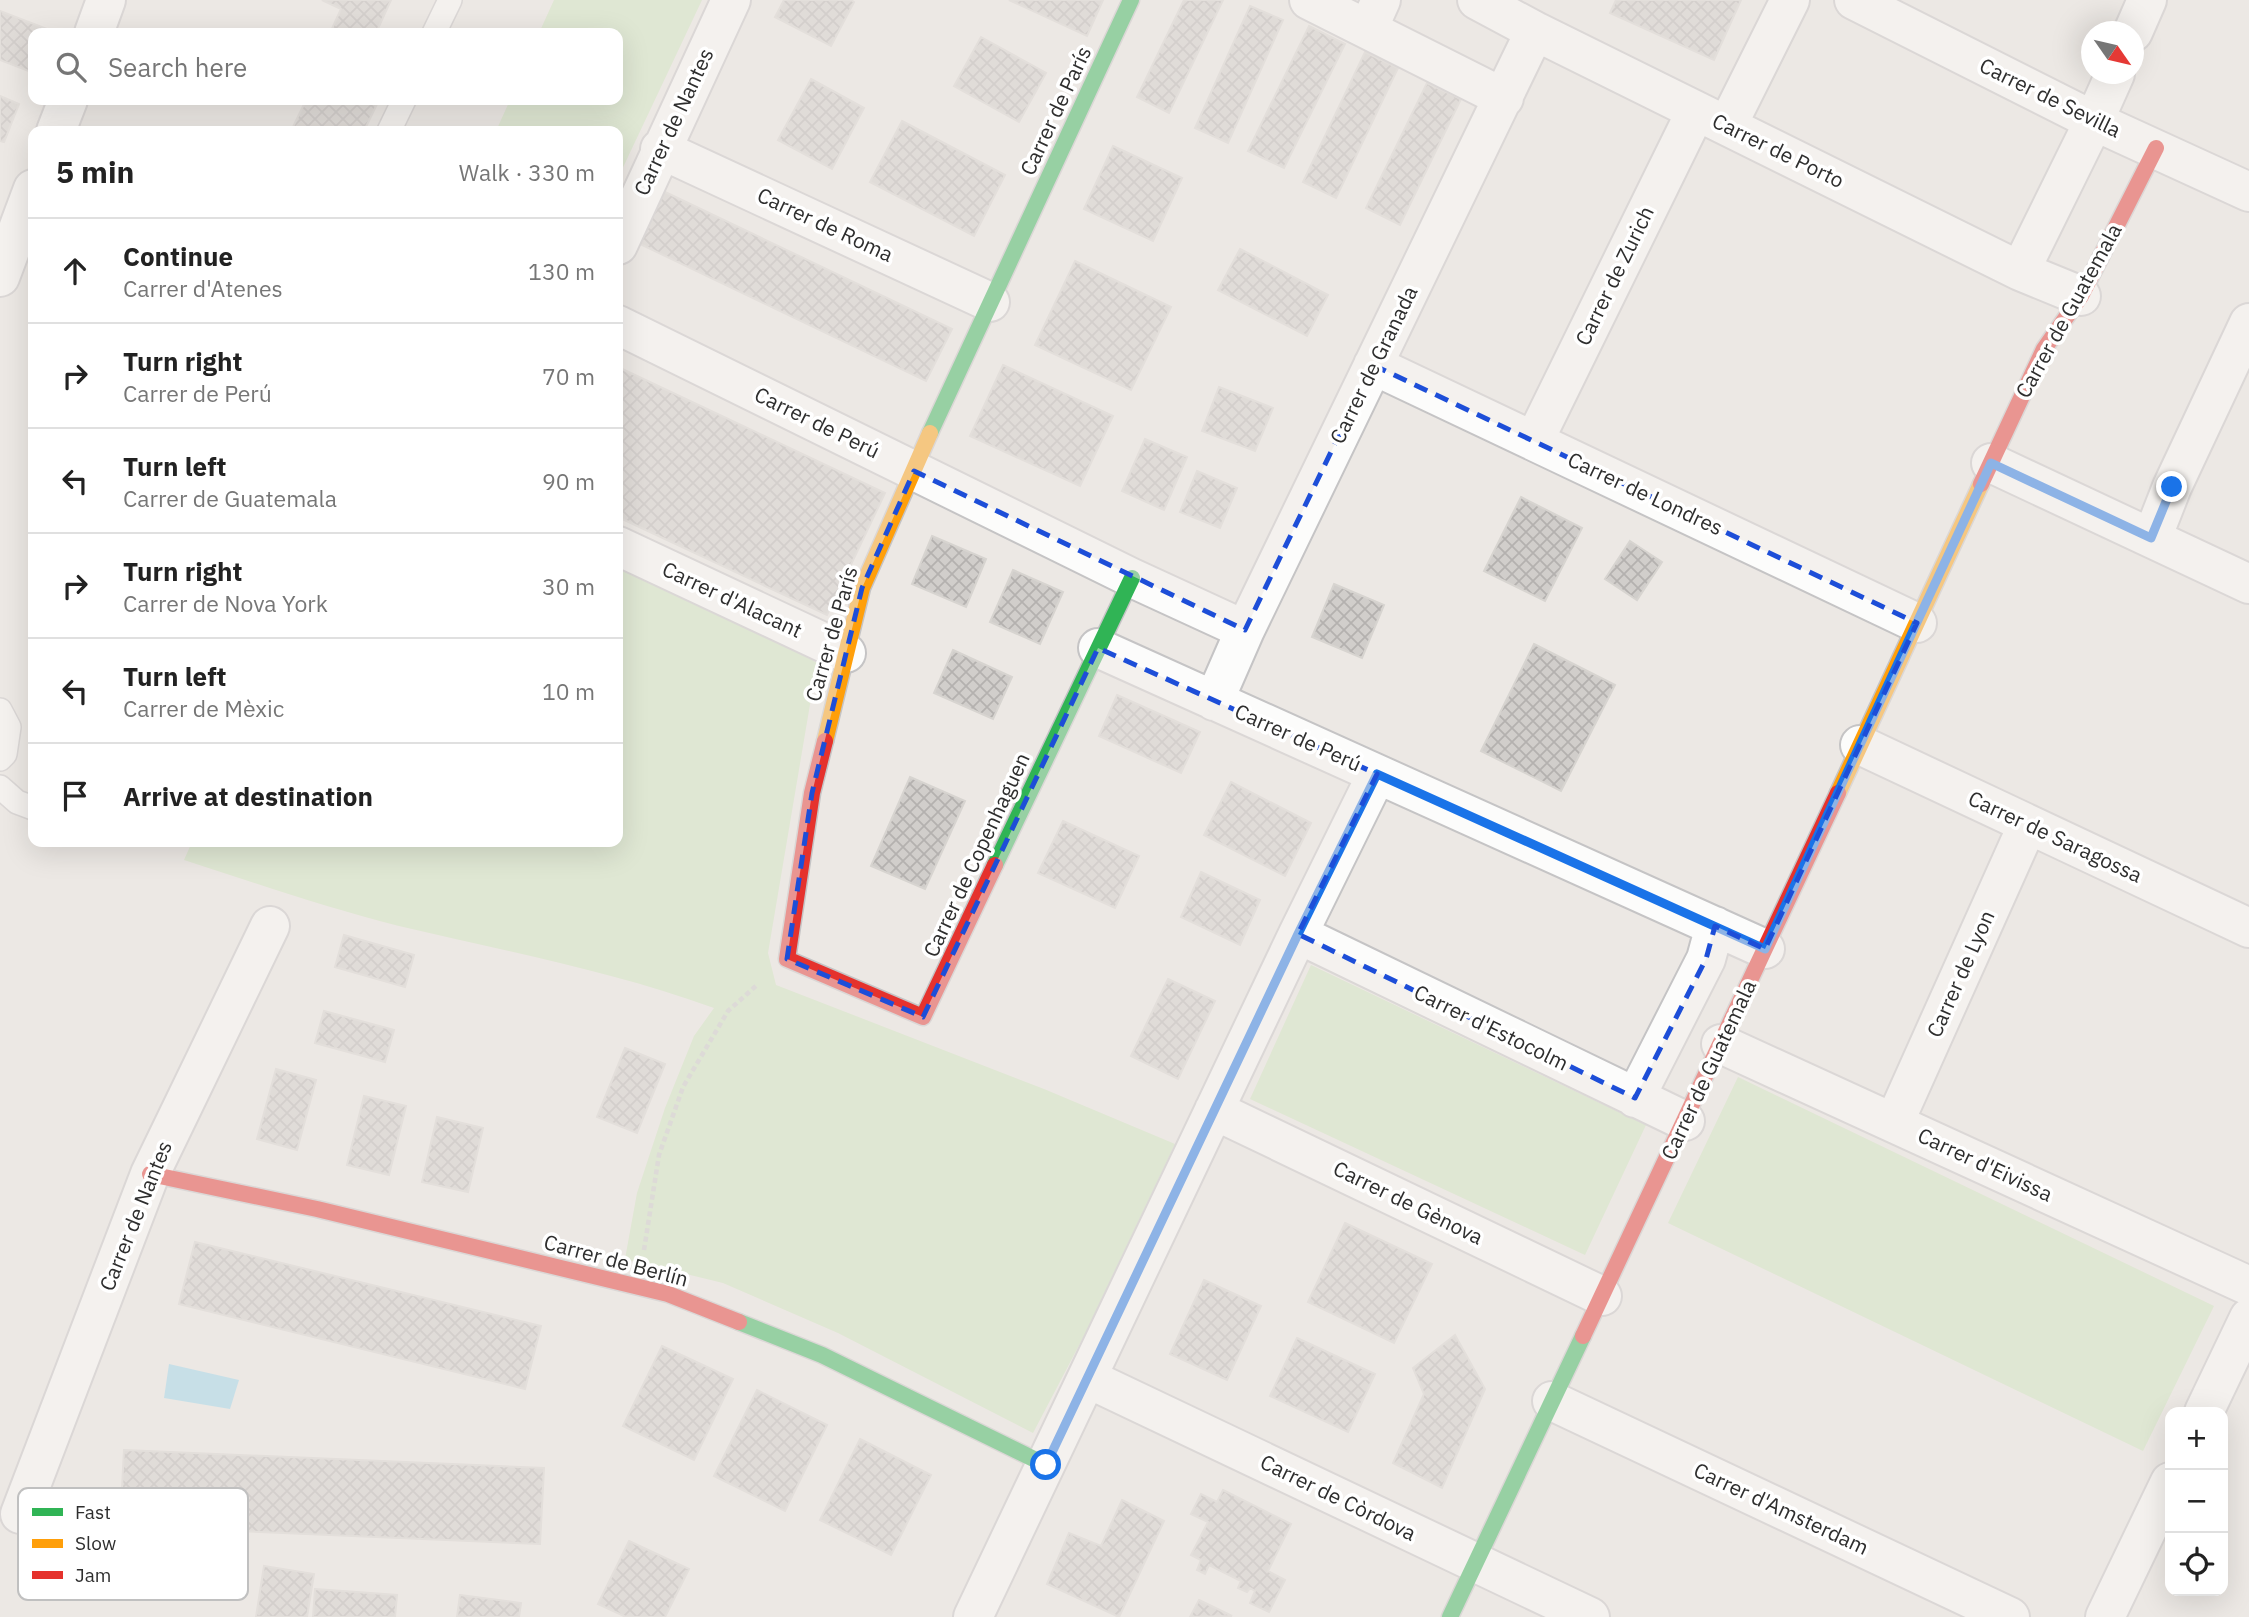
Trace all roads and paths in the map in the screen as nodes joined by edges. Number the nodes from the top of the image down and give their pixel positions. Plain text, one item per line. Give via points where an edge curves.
1 (106, 0) edge
2 (450, 0) edge
3 (731, 0) edge
4 (1131, 0) edge
5 (1308, 0) edge
6 (1477, 0) edge
7 (1790, 0) edge
8 (1854, 0) edge
9 (2147, 0) edge
10 (1375, 14) edge
11 (2138, 21) edge
12 (96, 28) edge
13 (437, 28) edge
14 (1535, 31) junction
15 (2111, 84) edge
16 (1504, 98) junction
17 (66, 105) edge
18 (402, 105) edge
19 (1712, 118) junction
20 (2094, 121) junction
21 (58, 126) edge
22 (391, 126) edge
23 (2156, 148) junction
24 (660, 149) junction
25 (2247, 186) edge
26 (28, 217) edge
27 (623, 233) edge
28 (24, 239) edge
29 (2020, 271) junction
30 (0, 276) edge
31 (2081, 296) junction
32 (990, 302) junction
33 (2249, 323) edge
34 (623, 327) edge
35 (1373, 365) junction
36 (1534, 441) junction
37 (1991, 463) junction
38 (914, 471) junction
39 (2151, 538) junction
40 (623, 548) edge
41 (1132, 578) junction
42 (2249, 584) edge
43 (1917, 623) junction
44 (1245, 630) junction
45 (1098, 648) junction
46 (846, 653) junction
47 (1214, 701) junction
48 (0, 710) edge
49 (1860, 745) junction
50 (0, 760) edge
51 (1377, 774) junction
52 (0, 787) edge
53 (28, 806) edge
54 (2028, 824) junction
55 (270, 926) dead end
56 (1715, 926) junction
57 (2249, 928) edge
58 (1298, 934) junction
59 (1765, 949) junction
60 (787, 960) junction
61 (1721, 1044) junction
62 (1635, 1098) junction
63 (1214, 1110) junction
64 (1685, 1121) junction
65 (1894, 1123) junction
66 (150, 1174) junction
67 (2249, 1286) edge
68 (641, 1287) junction
69 (1602, 1297) junction
70 (2249, 1318) edge
71 (1087, 1378) junction
72 (1552, 1401) junction
73 (2206, 1407) edge
74 (1046, 1465) junction
75 (30, 1488) edge
76 (2165, 1492) edge
77 (1475, 1564) junction
78 (973, 1617) edge
79 (1450, 1617) edge
80 (1590, 1617) edge
81 (2010, 1617) edge
82 (2105, 1617) edge

1 - 12 street
2 - 13 lane
3 - 24 street, Carrer de Nantes
4 - 32 street, Carrer de París
5 - 10 street
6 - 14 street, Carrer de Porto
7 - 19 street, Carrer de Zurich
8 - 20 street, Carrer de Sevilla
9 - 11 street
10 - 16 street
14 - 16 street, Carrer de Granada
14 - 19 street, Carrer de Porto
15 - 20 street
16 - 35 street, Carrer de Granada
17 - 21 street
18 - 22 lane
19 - 29 street, Carrer de Porto
19 - 36 street, Carrer de Zurich
20 - 23 street, Carrer de Sevilla
20 - 29 street
23 - 25 street, Carrer de Sevilla
23 - 31 street, Carrer de Guatemala
24 - 27 street, Carrer de Nantes
24 - 32 street, Carrer de Roma
26 - 28 street
28 - 30 street
29 - 31 street, Carrer de Porto
31 - 37 street, Carrer de Guatemala via 2044,349
32 - 38 street, Carrer de París
33 - 39 street
34 - 38 street, Carrer de Perú
35 - 36 street, Carrer de Londres
35 - 44 street, Carrer de Granada
36 - 43 street, Carrer de Londres
37 - 39 street
37 - 43 street, Carrer de Guatemala
38 - 41 street, Carrer de Perú
38 - 46 street, Carrer de París via 862,588
39 - 42 street
40 - 46 street, Carrer d'Alacant
41 - 44 street, Carrer de Perú
41 - 45 street, Carrer de Copenhaguen
43 - 49 street, Carrer de Guatemala
44 - 47 street, Carrer de Granada
45 - 47 street, Carrer de Perú
45 - 60 street, Carrer de Copenhaguen via 923,1017
46 - 60 street, Carrer de París via 812,793
47 - 51 street, Carrer de Perú
48 - 50 lane via 9,727
49 - 54 street, Carrer de Saragossa
49 - 59 street, Carrer de Guatemala
51 - 56 street, Carrer de Perú
51 - 58 street
52 - 53 lane
54 - 57 street, Carrer de Saragossa
54 - 65 street, Carrer de Lyon
55 - 66 street, Carrer de Nantes
56 - 59 street, Carrer de Perú
56 - 62 street via 1706,959
58 - 62 street, Carrer d'Estocolm
58 - 63 street
59 - 61 street, Carrer de Guatemala
60 - 68 path via 728,1011 683,1087 659,1155
61 - 64 street, Carrer de Guatemala
61 - 65 street, Carrer d'Eivissa
62 - 64 street, Carrer d'Estocolm
63 - 69 street, Carrer de Gènova
63 - 71 street
64 - 69 street, Carrer de Guatemala
65 - 67 street, Carrer d'Eivissa
66 - 68 street, Carrer de Berlín
66 - 75 street, Carrer de Nantes
68 - 74 street, Carrer de Berlín via 822,1355
69 - 72 street, Carrer de Guatemala
70 - 73 street
71 - 74 street
71 - 77 street, Carrer de Còrdova
72 - 77 street, Carrer de Guatemala
72 - 81 street, Carrer d'Amsterdam
74 - 78 street
76 - 82 street
77 - 79 street, Carrer de Guatemala
77 - 80 street, Carrer de Còrdova

